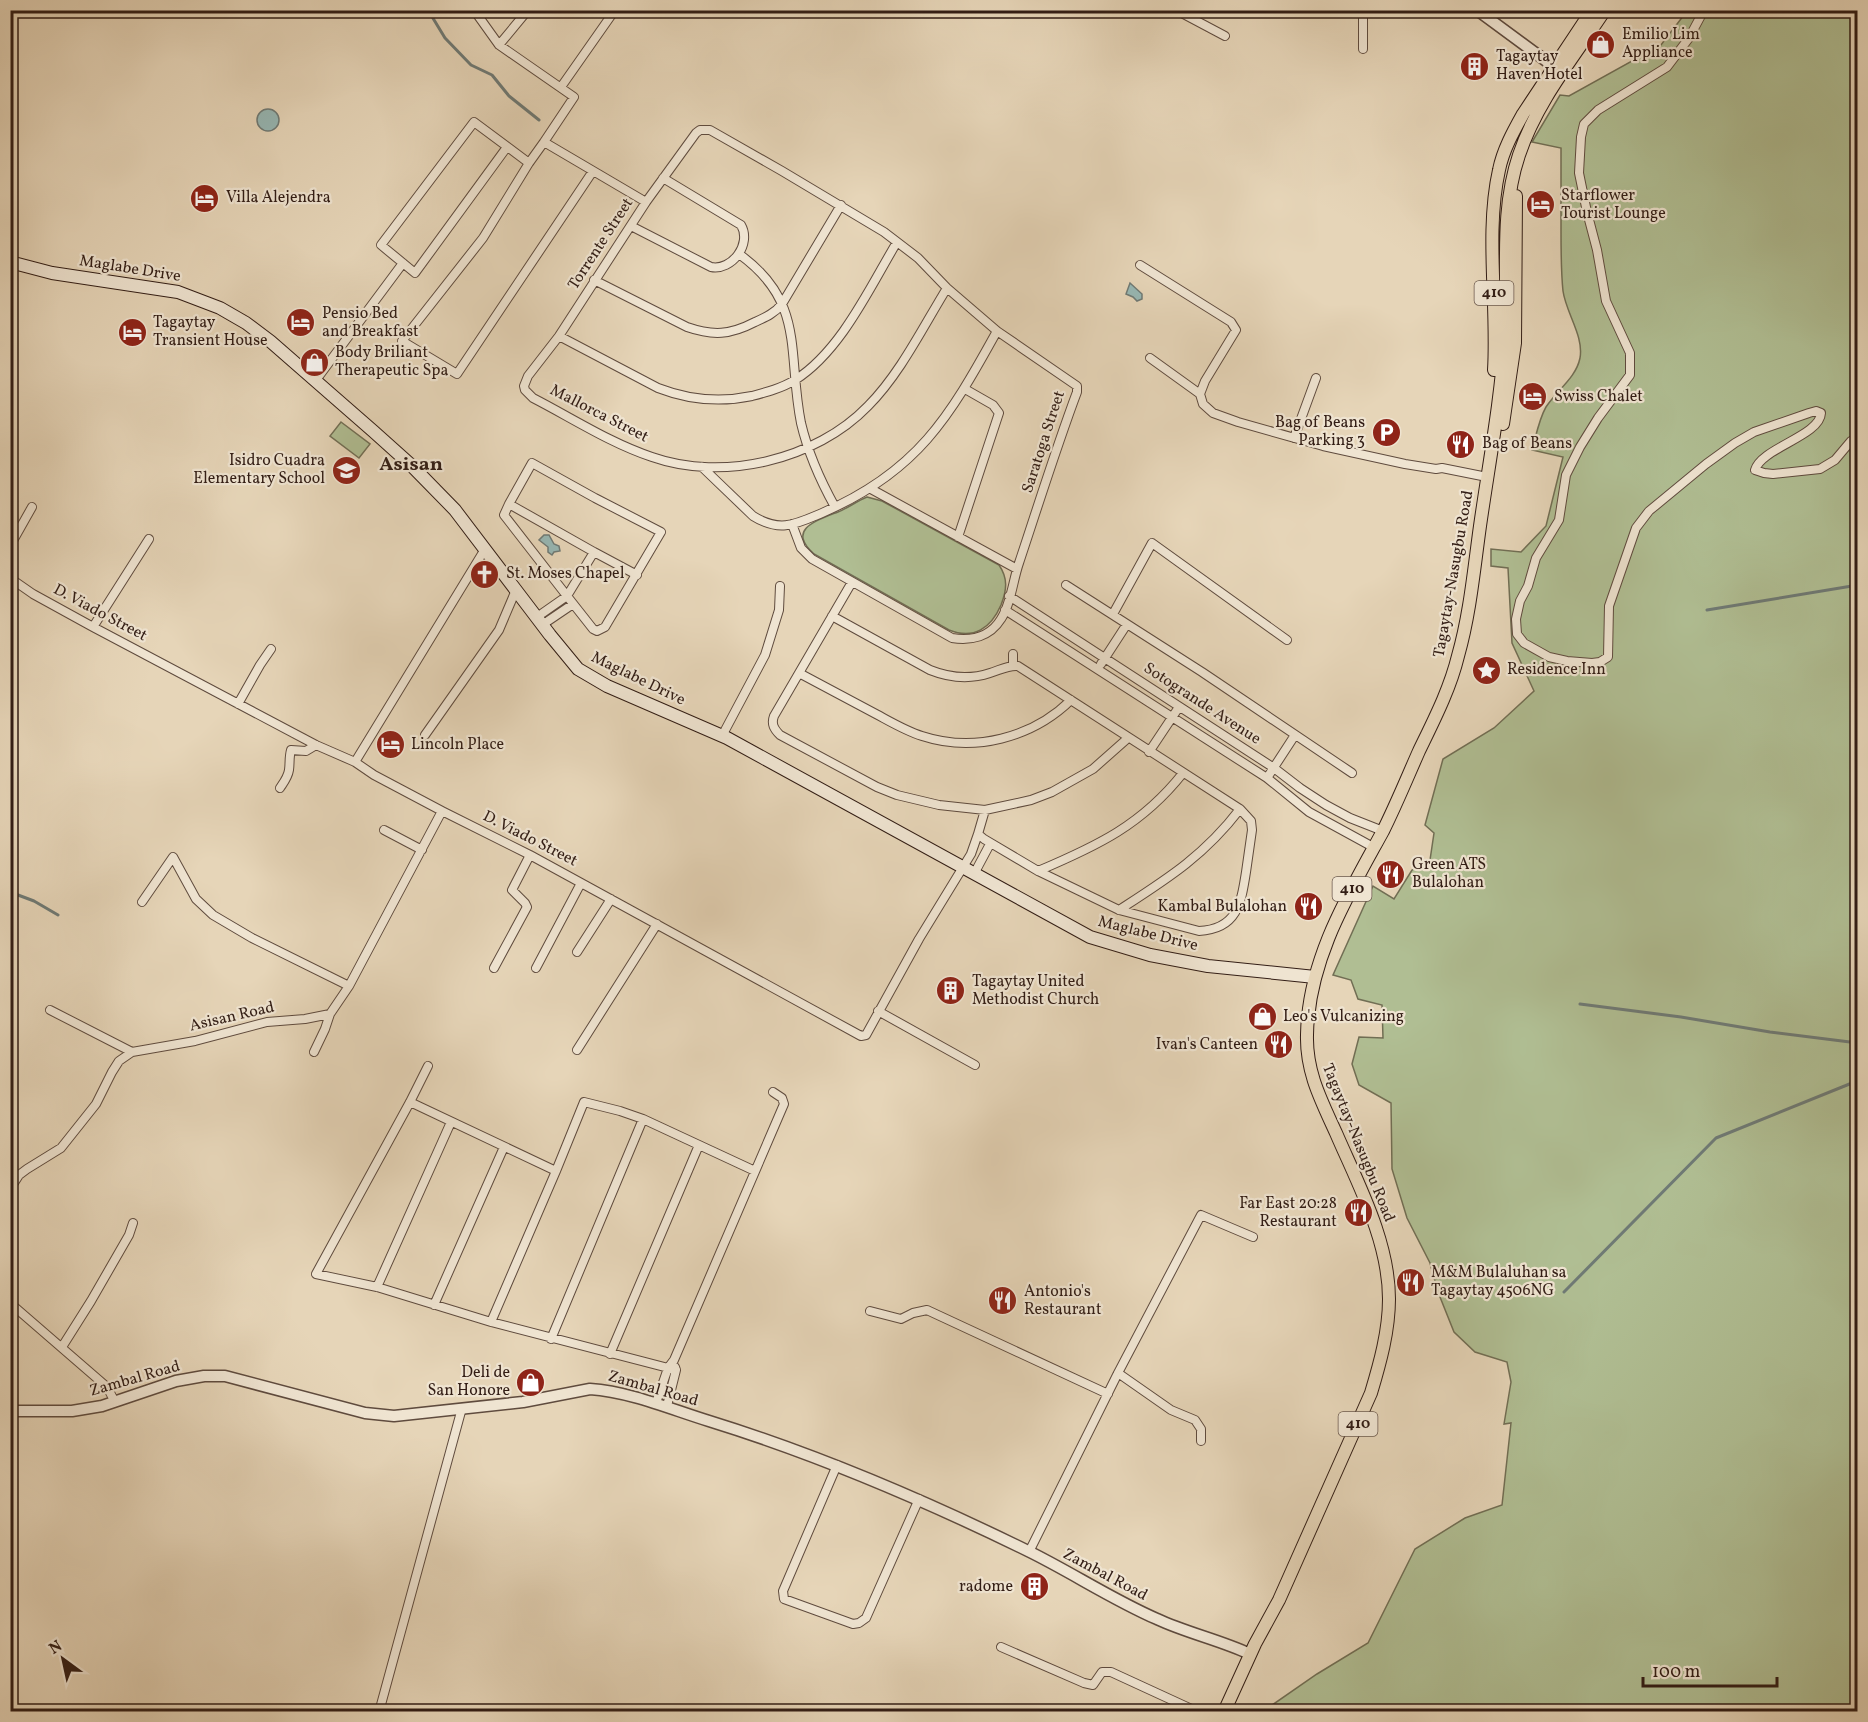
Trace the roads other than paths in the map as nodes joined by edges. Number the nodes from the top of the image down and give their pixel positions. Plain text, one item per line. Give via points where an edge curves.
1 (474, 10) edge
2 (528, 10) edge
3 (615, 10) edge
4 (1176, 10) edge
5 (1363, 10) edge
6 (1477, 10) edge
7 (1605, 10) edge
8 (1614, 10) edge
9 (1704, 10) edge
10 (1587, 13) edge
11 (1225, 36) dead end
12 (499, 45) junction
13 (1363, 50) dead end
14 (1553, 66) junction
15 (561, 87) junction
16 (710, 130) joint
17 (544, 142) junction
18 (507, 147) junction
19 (529, 163) junction
20 (593, 171) junction
21 (663, 178) junction
22 (646, 202) junction
23 (841, 205) junction
24 (631, 226) junction
25 (897, 242) junction
26 (738, 254) junction
27 (10, 261) edge
28 (403, 263) junction
29 (1140, 265) dead end
30 (594, 280) junction
31 (947, 288) junction
32 (782, 304) junction
33 (997, 331) junction
34 (559, 336) junction
35 (1150, 358) dead end
36 (1316, 378) dead end
37 (316, 380) junction
38 (795, 380) junction
39 (525, 386) joint
40 (965, 389) junction
41 (1200, 394) junction
42 (1857, 436) edge
43 (1294, 438) junction
44 (808, 449) junction
45 (702, 467) junction
46 (1487, 477) junction
47 (871, 489) junction
48 (510, 504) junction
49 (32, 507) dead end
50 (835, 507) junction
51 (792, 524) junction
52 (958, 537) junction
53 (149, 539) dead end
54 (10, 546) edge
55 (485, 549) junction
56 (594, 552) junction
57 (1017, 569) junction
58 (637, 575) junction
59 (10, 578) edge
60 (852, 582) junction
61 (1066, 585) dead end
62 (780, 586) dead end
63 (516, 590) junction
64 (567, 596) junction
65 (1009, 596) junction
66 (573, 604) junction
67 (1005, 610) junction
68 (1113, 614) junction
69 (832, 616) junction
70 (540, 621) junction
71 (1127, 624) junction
72 (93, 627) junction
73 (1287, 640) dead end
74 (271, 649) dead end
75 (1013, 654) dead end
76 (1104, 659) junction
77 (1013, 666) junction
78 (1098, 669) junction
79 (799, 673) junction
80 (1071, 700) junction
81 (238, 704) junction
82 (1179, 707) junction
83 (1172, 717) junction
84 (425, 735) dead end
85 (1294, 735) junction
86 (722, 736) junction
87 (1128, 738) junction
88 (316, 745) junction
89 (1149, 752) junction
90 (355, 762) junction
91 (1274, 768) junction
92 (1183, 773) junction
93 (1352, 773) dead end
94 (1267, 778) junction
95 (280, 788) dead end
96 (1308, 794) junction
97 (1300, 805) junction
98 (1326, 805) junction
99 (1240, 809) junction
100 (985, 810) junction
101 (442, 811) junction
102 (1319, 817) junction
103 (384, 830) dead end
104 (1383, 831) junction
105 (978, 834) junction
106 (990, 844) junction
107 (1373, 847) junction
108 (422, 850) junction
109 (530, 855) junction
110 (961, 868) junction
111 (1038, 871) junction
112 (974, 874) junction
113 (581, 883) junction
114 (611, 898) junction
115 (142, 902) dead end
116 (1119, 910) junction
117 (657, 924) junction
118 (577, 952) dead end
119 (494, 968) dead end
120 (536, 968) dead end
121 (1315, 977) junction
122 (349, 986) junction
123 (50, 1010) dead end
124 (878, 1011) junction
125 (330, 1014) junction
126 (577, 1050) dead end
127 (132, 1052) junction
128 (314, 1052) dead end
129 (975, 1065) dead end
130 (428, 1066) dead end
131 (773, 1092) dead end
132 (410, 1102) junction
133 (643, 1119) junction
134 (451, 1122) junction
135 (699, 1145) junction
136 (504, 1147) junction
137 (556, 1171) junction
138 (755, 1171) junction
139 (10, 1189) edge
140 (133, 1223) dead end
141 (1253, 1237) dead end
142 (377, 1287) junction
143 (10, 1303) edge
144 (434, 1305) junction
145 (870, 1311) dead end
146 (490, 1322) junction
147 (551, 1339) junction
148 (62, 1347) junction
149 (610, 1354) junction
150 (672, 1369) junction
151 (1118, 1373) junction
152 (1108, 1394) junction
153 (115, 1402) junction
154 (661, 1404) junction
155 (462, 1408) junction
156 (10, 1411) edge
157 (1201, 1441) dead end
158 (837, 1465) junction
159 (919, 1499) junction
160 (1029, 1551) junction
161 (1000, 1647) dead end
162 (1250, 1654) junction
163 (378, 1712) edge
164 (1198, 1712) edge
165 (1224, 1712) edge

1 - 12 street
2 - 12 street
3 - 15 street
4 - 11 street
5 - 13 street
6 - 14 street
7 - 46 main road, Tagaytay-Nasugbu Road via 1539,108 1512,176 1505,337
8 - 46 main road, Tagaytay-Nasugbu Road / 410 via 1549,107 1530,142 1522,169 1516,199 1515,343 1500,438
9 - 42 street via 1667,67 1598,110 1584,124 1579,174 1606,301 1630,353 1630,375 1598,418 1566,475 1559,520 1536,558 1520,601 1517,634 1524,643 1549,657 1567,662 1600,662 1608,657 1609,606 1636,528 1649,511 1706,464 1754,432 1809,412 1821,413 1818,422 1764,457 1755,470 1764,473 1820,469 1836,460
10 - 14 main road, Tagaytay-Nasugbu Road / 410
12 - 15 street
14 - 46 main road, Tagaytay-Nasugbu Road / 410 via 1512,132 1495,192 1495,344
15 - 17 street via 574,97
16 - 21 street, Torrente Street via 696,133
16 - 23 street, Saratoga Street
17 - 19 street
17 - 20 street
18 - 19 street
18 - 28 street via 415,273
18 - 28 street via 474,122 381,244
19 - 20 street via 483,238 402,341 457,374
20 - 22 street
21 - 22 street, Torrente Street
21 - 26 street via 741,225 744,234
22 - 24 street, Torrente Street
23 - 25 street, Saratoga Street
23 - 32 street
24 - 26 street via 711,267 725,266
24 - 30 street, Torrente Street
25 - 31 street, Saratoga Street
25 - 38 street via 835,343
26 - 32 street via 768,281
27 - 37 main road, Maglabe Drive via 52,273 178,292 220,308 246,323
28 - 37 street
29 - 41 street via 1231,322 1236,330
30 - 32 street via 668,319 702,332 722,334 738,330 776,312
30 - 34 street, Torrente Street
31 - 33 street, Saratoga Street
31 - 44 street, Mallorca Street via 896,371 873,400 852,420
32 - 38 street via 791,332
33 - 40 street
33 - 57 street, Saratoga Street via 1077,386
34 - 38 street via 658,388 703,400 743,398
34 - 39 street, Torrente Street via 528,376
35 - 41 street
36 - 43 street
37 - 55 main road, Maglabe Drive via 412,466 455,510
38 - 44 street
39 - 45 street, Mallorca Street via 533,398 628,447 653,458
40 - 47 street via 919,450
40 - 52 street via 993,405 999,413
41 - 43 street via 1203,404 1214,413
43 - 46 street via 1405,464
44 - 45 street, Mallorca Street via 756,463
44 - 50 street
45 - 51 street via 753,516 774,526
46 - 104 main road, Tagaytay-Nasugbu Road / 410 via 1458,658 1444,698
47 - 50 street
47 - 52 street
48 - 56 street
48 - 58 street via 532,463 661,532
48 - 64 street via 504,515
49 - 54 street
50 - 51 street
51 - 60 street, Saratoga Street via 806,554
52 - 57 street
53 - 72 street
55 - 63 main road, Maglabe Drive
55 - 90 street
56 - 58 street
56 - 64 street
57 - 65 street, Saratoga Street
58 - 66 street via 602,630 592,629
59 - 72 street, D. Viado Street
60 - 67 street, Saratoga Street via 952,638 973,639 985,634
60 - 69 street
61 - 68 street
62 - 86 street via 779,610 765,655
63 - 70 main road, Maglabe Drive
63 - 84 street via 499,630
64 - 66 street
64 - 70 street
65 - 67 street, Saratoga Street
65 - 76 street, Sotogrande Avenue
66 - 70 street
67 - 78 street, Sotogrande Avenue
68 - 71 street
68 - 73 street via 1152,543
69 - 77 street via 943,675 978,676
69 - 79 street
70 - 86 main road, Maglabe Drive via 578,669 607,686
71 - 76 street
71 - 85 street
72 - 81 street, D. Viado Street
74 - 81 street
75 - 77 street
76 - 78 street
76 - 82 street, Sotogrande Avenue
77 - 80 street via 1028,671
78 - 83 street, Sotogrande Avenue
79 - 80 street via 902,728 940,741 964,743 1014,736 1054,715
79 - 100 street via 772,721 780,735 897,795
80 - 87 street
81 - 88 street, D. Viado Street
82 - 83 street
82 - 91 street, Sotogrande Avenue
83 - 89 street
83 - 94 street, Sotogrande Avenue
85 - 91 street
85 - 93 street
86 - 110 main road, Maglabe Drive
87 - 89 street
87 - 100 street via 1092,769 1052,792
88 - 90 street, D. Viado Street
88 - 95 street via 291,750 289,769
89 - 92 street
90 - 101 street, D. Viado Street
91 - 94 street
91 - 96 street, Sotogrande Avenue
92 - 99 street
92 - 111 street via 1155,804 1120,831
94 - 97 street, Sotogrande Avenue
96 - 97 street
96 - 98 street, Sotogrande Avenue
97 - 102 street, Sotogrande Avenue
98 - 102 street
98 - 104 street, Sotogrande Avenue
99 - 116 street via 1198,855
99 - 116 street via 1251,821 1252,830 1243,894 1232,918 1222,926 1199,931
100 - 105 street, D. Viado Street
101 - 108 street
101 - 109 street, D. Viado Street
102 - 107 street, Sotogrande Avenue
103 - 108 street
104 - 107 main road, Tagaytay-Nasugbu Road / 410
105 - 106 street
105 - 110 street, D. Viado Street
106 - 111 street
106 - 112 street
107 - 121 main road, Tagaytay-Nasugbu Road / 410 via 1327,939
108 - 122 street
109 - 113 street, D. Viado Street
109 - 119 street via 512,890 527,907
110 - 112 main road, Maglabe Drive
110 - 124 street, D. Viado Street
111 - 116 street
112 - 121 main road, Maglabe Drive via 1090,937 1150,955 1208,966
113 - 114 street, D. Viado Street
113 - 120 street
114 - 117 street, D. Viado Street
114 - 118 street
115 - 122 street via 173,857 196,898 213,915
117 - 124 street, D. Viado Street via 861,1036 866,1035
117 - 126 street
121 - 162 main road, Tagaytay-Nasugbu Road / 410 via 1306,1039 1312,1080 1375,1227 1388,1282 1388,1318 1371,1393 1279,1600
122 - 125 street
123 - 127 street
124 - 129 street
125 - 127 street, Asisan Road via 267,1022
125 - 128 street
127 - 139 street via 120,1061 96,1104 61,1148 27,1169
130 - 132 street
131 - 138 street via 784,1104
132 - 134 street
132 - 142 street via 316,1274
133 - 135 street
133 - 137 street via 584,1102
133 - 147 street
134 - 136 street
134 - 142 street
135 - 138 street
135 - 149 street
136 - 137 street
136 - 144 street
137 - 146 street
138 - 150 street
140 - 148 street
141 - 151 street via 1201,1215
142 - 144 street
143 - 148 street
144 - 146 street
145 - 152 street via 901,1319 927,1310
146 - 147 street
147 - 149 street
148 - 153 street via 107,1387
149 - 150 street
150 - 154 street
151 - 152 street
151 - 157 street via 1171,1410 1195,1420 1201,1429
152 - 160 street
153 - 155 street, Zambal Road via 176,1381 225,1376 365,1413 394,1416
153 - 156 street, Zambal Road via 72,1411
154 - 155 street, Zambal Road via 590,1389 523,1402
154 - 158 street, Zambal Road
155 - 163 street
158 - 159 street, Zambal Road
158 - 159 street via 783,1591 784,1599 853,1624 866,1618
159 - 160 street, Zambal Road
160 - 162 street, Zambal Road via 1157,1619
161 - 164 street via 1084,1683 1093,1685 1102,1672 1111,1672
162 - 165 main road, Tagaytay-Nasugbu Road / 410

